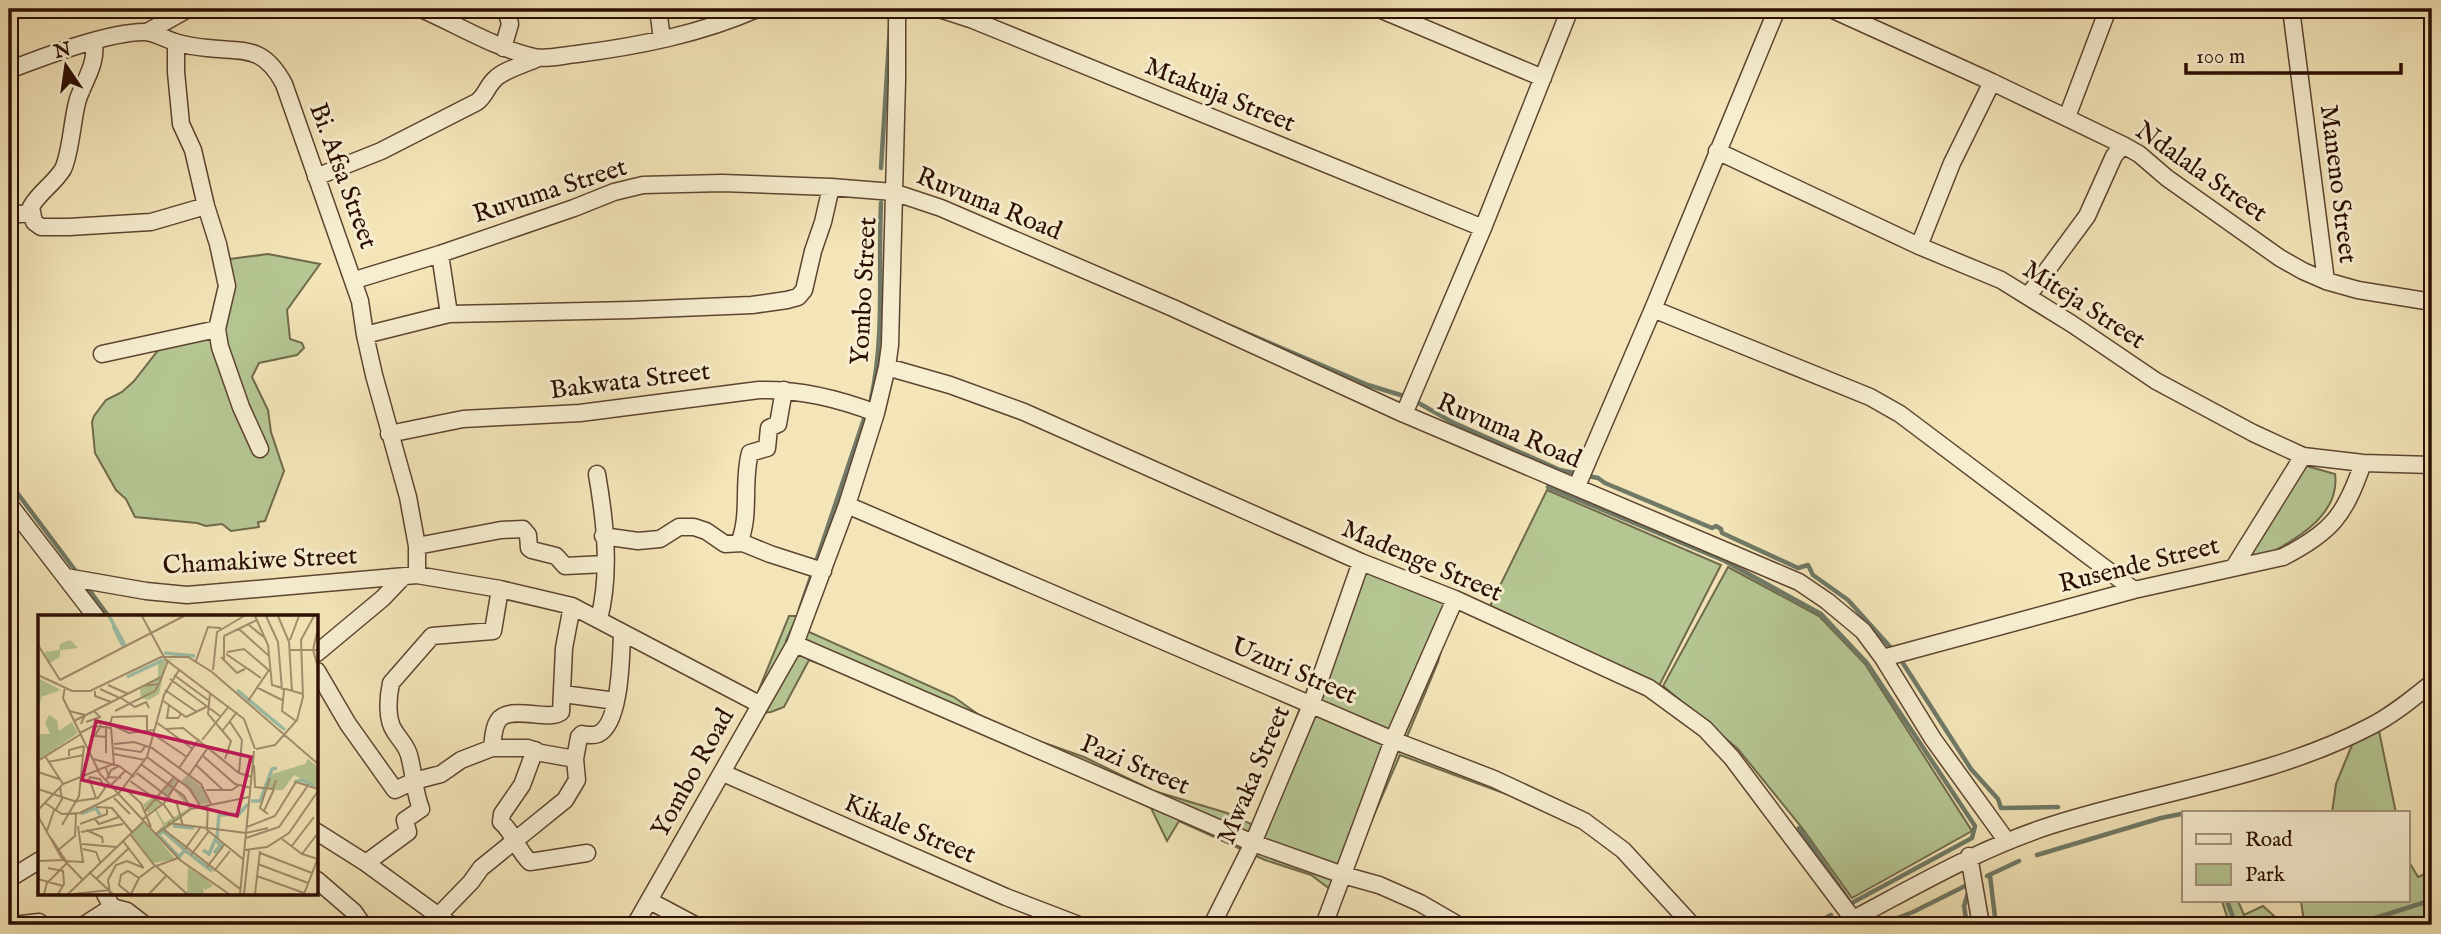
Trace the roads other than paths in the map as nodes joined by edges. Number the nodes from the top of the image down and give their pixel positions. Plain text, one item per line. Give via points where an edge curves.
1 (188, 9) edge
2 (421, 9) edge
3 (506, 9) edge
4 (658, 9) edge
5 (757, 9) edge
6 (897, 9) edge
7 (939, 9) edge
8 (1379, 9) edge
9 (1570, 9) edge
10 (1777, 9) edge
11 (1831, 9) edge
12 (2108, 9) edge
13 (2291, 9) edge
14 (147, 32) junction
15 (662, 39) junction
16 (94, 42) junction
17 (176, 43) junction
18 (503, 48) junction
19 (538, 58) junction
20 (9, 71) edge
21 (1543, 78) junction
22 (1992, 82) junction
23 (2067, 117) junction
24 (2123, 145) junction
25 (1717, 151) junction
26 (316, 177) junction
27 (831, 187) junction
28 (893, 192) junction
29 (205, 206) junction
30 (31, 213) junction
31 (9, 215) edge
32 (1483, 228) junction
33 (1919, 246) junction
34 (440, 254) junction
35 (355, 280) junction
36 (2326, 281) junction
37 (2028, 296) junction
38 (2432, 302) edge
39 (1653, 309) junction
40 (449, 314) junction
41 (217, 328) junction
42 (365, 335) junction
43 (102, 354) dead end
44 (887, 367) junction
45 (784, 390) junction
46 (876, 413) junction
47 (1404, 414) junction
48 (389, 434) junction
49 (260, 449) dead end
50 (2303, 456) junction
51 (2363, 463) junction
52 (2432, 465) edge
53 (597, 474) dead end
54 (1577, 486) junction
55 (9, 503) edge
56 (846, 505) junction
57 (603, 537) junction
58 (739, 543) junction
59 (417, 546) junction
60 (1361, 562) junction
61 (605, 564) junction
62 (2234, 567) junction
63 (823, 571) junction
64 (66, 577) junction
65 (409, 577) junction
66 (499, 589) junction
67 (2134, 590) junction
68 (1455, 599) junction
69 (572, 606) junction
70 (94, 615) edge
71 (599, 619) junction
72 (622, 634) junction
73 (795, 644) junction
74 (318, 652) edge
75 (1883, 658) junction
76 (318, 673) edge
77 (2432, 683) edge
78 (563, 694) junction
79 (616, 701) junction
80 (759, 704) junction
81 (1311, 705) junction
82 (1393, 740) junction
83 (492, 748) junction
84 (535, 750) junction
85 (575, 759) junction
86 (723, 773) junction
87 (414, 781) junction
88 (318, 833) edge
89 (515, 840) junction
90 (2006, 840) junction
91 (1253, 843) junction
92 (587, 853) dead end
93 (1969, 856) junction
94 (38, 861) edge
95 (366, 863) junction
96 (1343, 875) junction
97 (9, 878) edge
98 (318, 881) edge
99 (108, 901) edge
100 (650, 901) junction
101 (444, 921) edge
102 (1847, 922) edge
103 (14, 925) edge
104 (42, 925) edge
105 (84, 925) edge
106 (145, 925) edge
107 (363, 925) edge
108 (635, 925) edge
109 (695, 925) edge
110 (1079, 925) edge
111 (1212, 925) edge
112 (1324, 925) edge
113 (1458, 925) edge
114 (1692, 925) edge
115 (1981, 925) edge

1 - 14 street
2 - 18 street
3 - 18 street via 510,24
4 - 15 street
5 - 15 street
6 - 28 street, Yombo Street
7 - 32 street, Mtakuja Street
8 - 21 street
9 - 21 street
10 - 25 street
11 - 22 street, Ndalala Street
12 - 23 street
13 - 36 street, Maneno Street
14 - 16 street
14 - 17 street, Bi. Afsa Street
15 - 19 street
16 - 20 street
16 - 30 street via 94,63 78,100 65,166 34,200
17 - 26 street, Bi. Afsa Street via 253,51 267,60 284,84
17 - 29 street via 181,124
18 - 19 street
19 - 26 street via 502,72 477,102 381,151
21 - 32 street
22 - 23 street, Ndalala Street
22 - 33 street via 1952,163
23 - 24 street, Ndalala Street
24 - 36 street, Ndalala Street via 2280,258
24 - 37 street via 2087,216
25 - 33 street, Miteja Street
25 - 39 street
26 - 35 street, Bi. Afsa Street
27 - 28 street, Ruvuma Street
27 - 34 street, Ruvuma Street via 643,185
27 - 40 street via 804,290 798,297 752,305
28 - 44 street, Yombo Street
28 - 47 street, Ruvuma Road via 942,208 1173,308
29 - 30 street via 151,222 69,227 41,227
29 - 41 street via 227,286
30 - 31 street
32 - 47 street
33 - 37 street, Miteja Street
34 - 35 street, Ruvuma Street
34 - 40 street
35 - 42 street, Bi. Afsa Street
36 - 38 street, Ndalala Street
37 - 50 street, Miteja Street via 2156,381
39 - 54 street
39 - 67 street via 1870,397 1900,414
40 - 42 street
41 - 43 street
41 - 49 street via 226,368
42 - 48 street, Bi. Afsa Street
44 - 46 street, Yombo Street
44 - 60 street, Madenge Street via 1024,412
45 - 46 street, Bakwata Street via 835,399
45 - 48 street, Bakwata Street via 542,416 463,419
45 - 58 street via 778,424 769,428 767,448 750,453
46 - 56 street, Yombo Street
47 - 54 street, Ruvuma Road
48 - 59 street, Bi. Afsa Street
50 - 51 street, Miteja Street
50 - 62 street
51 - 52 street, Miteja Street
51 - 62 street, Rusende Street via 2351,497 2325,531 2283,557
53 - 57 street
54 - 75 street, Ruvuma Road via 1798,582 1850,618
55 - 64 street
56 - 63 street, Yombo Street
56 - 81 street, Uzuri Street
57 - 58 street via 660,539 684,527 702,529 725,544
57 - 61 street
58 - 63 street
59 - 61 street via 523,529 532,551 556,556 565,566
59 - 65 street, Bi. Afsa Street
60 - 68 street, Madenge Street
60 - 81 street, Mwaka Street
61 - 71 street
62 - 67 street, Rusende Street
63 - 73 street, Yombo Street
64 - 65 street, Chamakiwe Street via 187,595
64 - 70 street
65 - 66 street, Chamakiwe Street
65 - 74 street
66 - 69 street, Chamakiwe Street
66 - 87 street via 493,631 432,636 391,683 390,721 404,742
67 - 75 street, Rusende Street
68 - 82 street
68 - 102 street, Madenge Street via 1649,688 1705,729 1732,758
69 - 71 street, Chamakiwe Street
69 - 78 street
71 - 72 street, Chamakiwe Street
72 - 79 street
72 - 80 street, Chamakiwe Street
73 - 80 street, Yombo Road
73 - 91 street, Pazi Street
75 - 90 street, Ruvuma Road via 1933,739
76 - 87 street via 393,789
77 - 90 street via 2373,725 2322,749
78 - 79 street
78 - 83 street via 558,716 530,712 502,717
79 - 85 street via 602,731 580,735
80 - 86 street, Yombo Road
81 - 82 street, Uzuri Street
81 - 91 street, Mwaka Street
82 - 96 street
82 - 114 street, Uzuri Street via 1494,779 1584,821 1623,850
83 - 84 street
83 - 87 street via 441,774
84 - 85 street
84 - 89 street via 522,785 500,819
85 - 89 street via 577,780 565,800
86 - 100 street, Yombo Road
86 - 110 street, Kikale Street
87 - 95 street via 421,808 405,820 408,832
88 - 95 street
89 - 92 street via 530,862
89 - 101 street via 481,868
90 - 93 street
91 - 96 street, Pazi Street
91 - 111 street, Mwaka Street
93 - 102 street
93 - 115 street
94 - 97 street
95 - 101 street
96 - 112 street
96 - 113 street, Pazi Street via 1410,898
98 - 107 street
99 - 105 street
99 - 106 street
100 - 108 street, Yombo Road
100 - 109 street
103 - 104 street via 32,921

